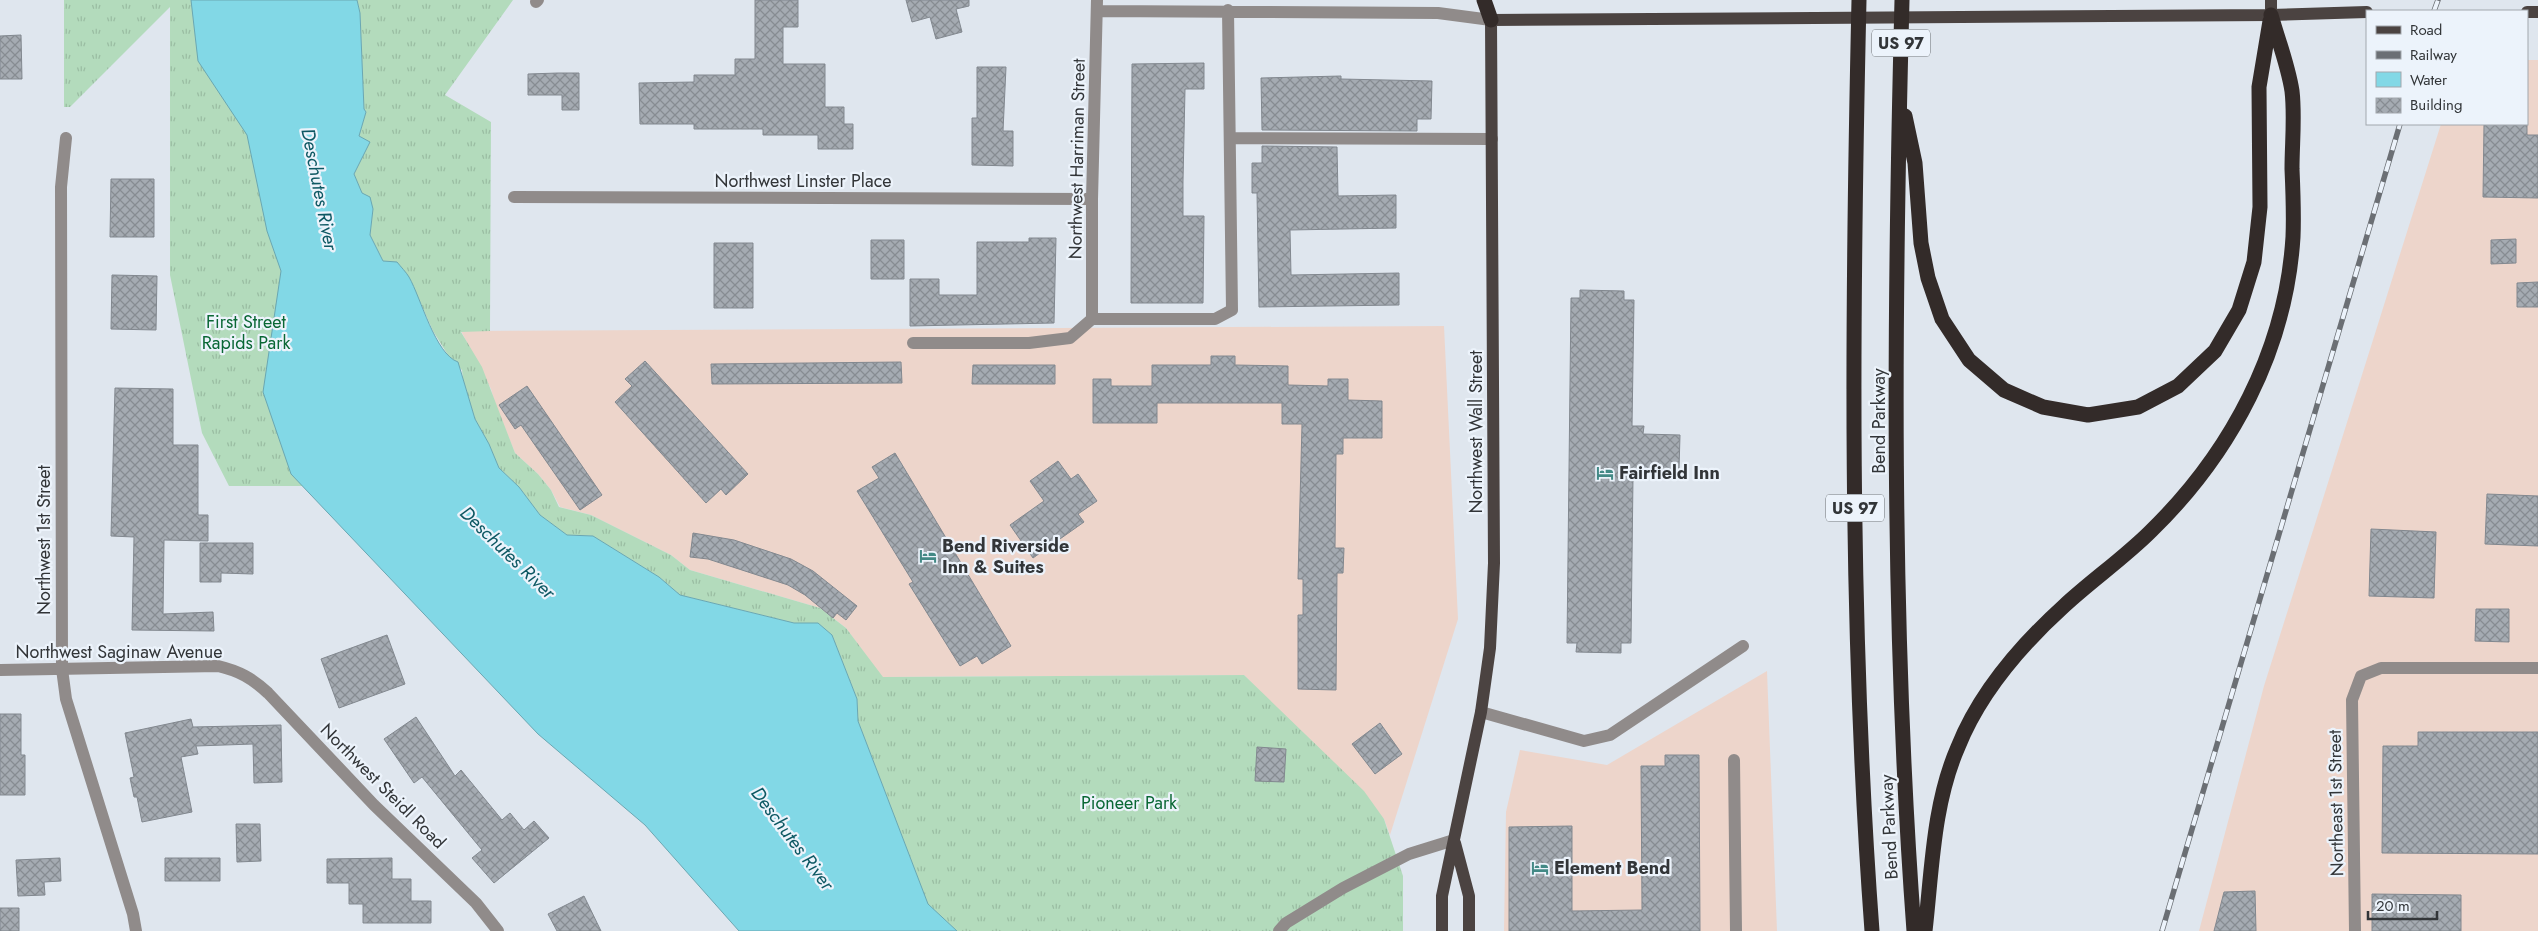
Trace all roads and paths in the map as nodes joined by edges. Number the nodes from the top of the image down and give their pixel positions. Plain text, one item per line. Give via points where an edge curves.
1 (1484, 0) edge
2 (1496, 0) edge
3 (1859, 0) edge
4 (1902, 0) edge
5 (1097, 5) edge
6 (2271, 8) edge
7 (1228, 10) junction
8 (2366, 12) edge
9 (1491, 20) junction
10 (1900, 91) junction
11 (66, 138) dead end
12 (1230, 138) junction
13 (1492, 139) junction
14 (514, 197) dead end
15 (1092, 199) junction
16 (1092, 319) junction
17 (913, 343) dead end
18 (1743, 646) dead end
19 (2538, 668) edge
20 (62, 669) junction
21 (0, 670) edge
22 (238, 671) joint
23 (1481, 712) junction
24 (1734, 760) dead end
25 (1454, 840) junction
26 (1443, 930) edge
27 (136, 931) edge
28 (498, 931) edge
29 (1279, 931) edge
30 (1469, 931) edge
31 (1736, 931) edge
32 (1872, 931) edge
33 (1914, 931) edge
34 (1925, 931) edge
35 (2355, 931) edge

1 - 9 highway
2 - 9 highway
3 - 32 highway, Bend Parkway / US 97 via 1856,574 1862,776
4 - 10 highway, Bend Parkway / US 97
5 - 7 street
5 - 15 street, Northwest Harriman Street
6 - 8 main road
6 - 9 main road via 1883,18
6 - 10 highway via 2259,87 2259,216 2254,262 2239,310 2215,351 2178,386 2138,407 2088,415 2043,407 2004,390 1969,360 1942,319 1928,278 1914,163
6 - 34 highway via 2292,91 2293,238 2285,292 2267,358 2243,413 2205,472 2150,532 2021,648 1985,696 1958,746 1943,790
7 - 9 street via 1438,13
7 - 12 street
9 - 13 main road, Northwest Wall Street
10 - 33 highway, Bend Parkway / US 97 via 1897,402 1901,676
11 - 20 street, Northwest 1st Street via 61,187
12 - 13 street
12 - 16 street via 1232,310 1215,319
13 - 23 main road, Northwest Wall Street via 1494,563 1490,648
14 - 15 street, Northwest Linster Place
15 - 16 street, Northwest Harriman Street
16 - 17 street via 1070,338 1030,343
18 - 23 street via 1610,735 1584,740
19 - 35 street, Northeast 1st Street via 2381,668 2361,676 2352,700
20 - 21 street, Northwest Saginaw Avenue
20 - 22 street, Northwest Saginaw Avenue via 218,666
20 - 27 street, Northwest 1st Street via 66,699
22 - 28 street, Northwest Steidl Road via 268,693 374,805 476,903
23 - 25 main road, Northwest Wall Street
24 - 31 street
25 - 26 main road, Northwest Wall Street via 1442,896
25 - 29 street via 1409,854 1343,888 1286,923
25 - 30 main road, Northwest Wall Street via 1469,896

